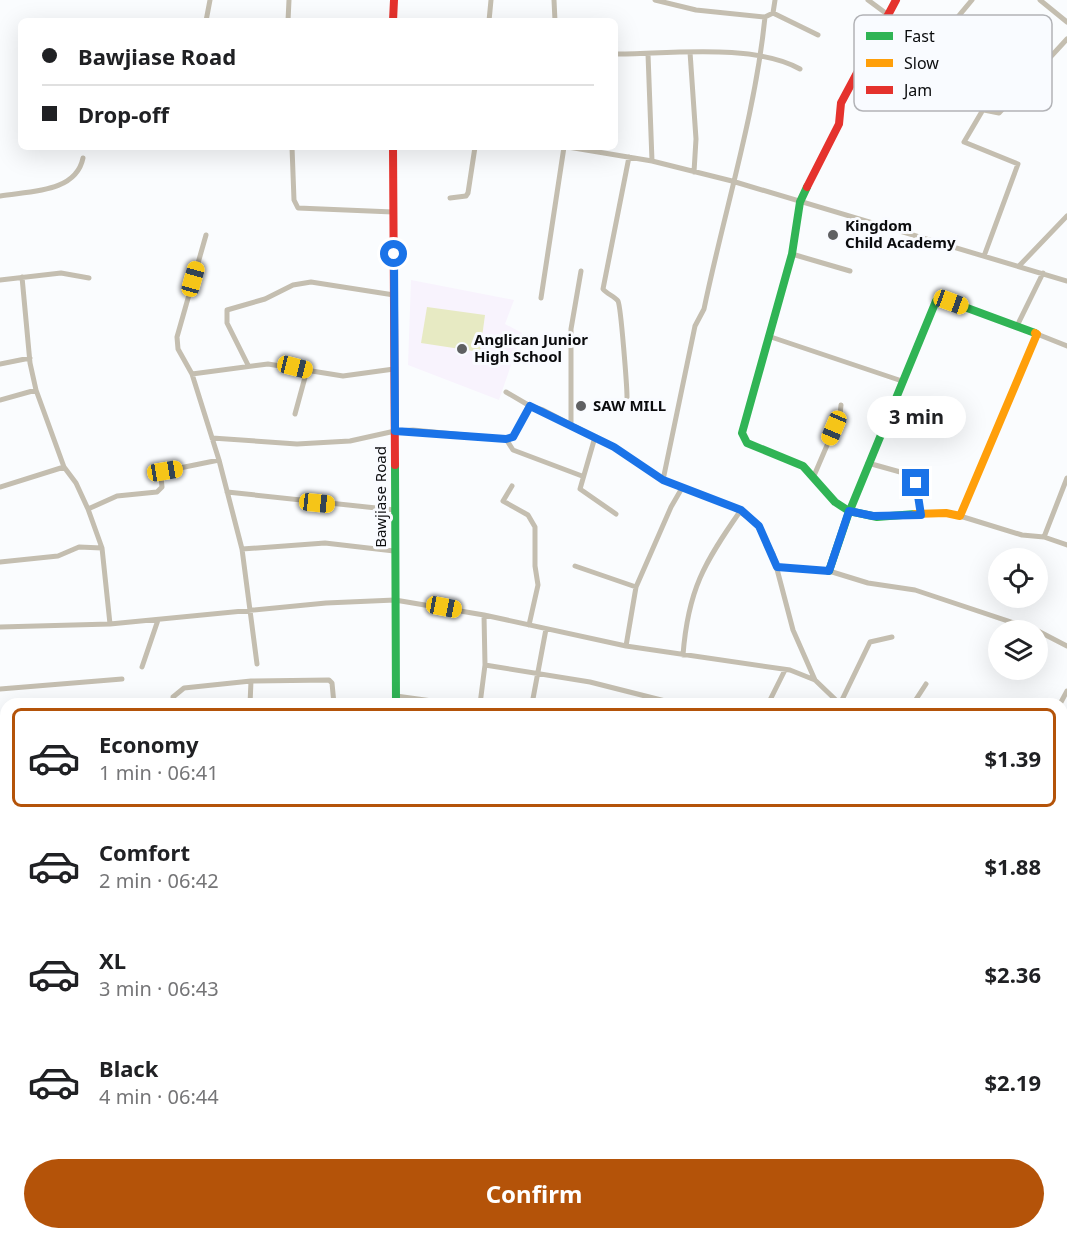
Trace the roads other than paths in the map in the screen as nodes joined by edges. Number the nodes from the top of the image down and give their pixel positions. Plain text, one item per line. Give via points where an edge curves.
1 (210, 0) edge
2 (289, 0) edge
3 (394, 0) edge
4 (491, 0) edge
5 (554, 0) edge
6 (655, 0) edge
7 (775, 0) edge
8 (867, 0) edge
9 (896, 0) edge
10 (972, 0) edge
11 (1040, 0) edge
12 (773, 13) junction
13 (887, 15) joint
14 (960, 15) edge
15 (765, 17) junction
16 (207, 18) edge
17 (288, 18) edge
18 (393, 18) edge
19 (489, 18) edge
20 (555, 18) edge
21 (1067, 22) edge
22 (818, 35) dead end
23 (1067, 39) edge
24 (690, 52) junction
25 (618, 54) edge
26 (648, 54) junction
27 (760, 55) junction
28 (1052, 55) edge
29 (800, 69) dead end
30 (854, 79) edge
31 (983, 111) edge
32 (292, 150) edge
33 (393, 150) edge
34 (475, 150) edge
35 (566, 150) edge
36 (602, 150) edge
37 (629, 157) junction
38 (83, 158) dead end
39 (652, 161) junction
40 (694, 172) junction
41 (732, 181) junction
42 (0, 196) edge
43 (450, 198) dead end
44 (800, 202) junction
45 (393, 213) junction
46 (1067, 216) edge
47 (206, 235) dead end
48 (792, 254) junction
49 (984, 256) junction
50 (1019, 266) junction
51 (850, 271) dead end
52 (581, 272) dead end
53 (1044, 273) junction
54 (22, 277) junction
55 (89, 278) dead end
56 (0, 280) edge
57 (1067, 280) edge
58 (394, 295) junction
59 (541, 298) dead end
60 (1017, 326) junction
61 (1037, 334) junction
62 (768, 336) junction
63 (1067, 346) edge
64 (30, 358) junction
65 (0, 364) edge
66 (248, 365) junction
67 (395, 369) junction
68 (307, 370) junction
69 (192, 374) junction
70 (902, 381) junction
71 (36, 390) junction
72 (506, 392) dead end
73 (627, 397) dead end
74 (0, 400) edge
75 (841, 405) dead end
76 (530, 406) junction
77 (295, 414) dead end
78 (571, 424) junction
79 (395, 431) junction
80 (595, 437) junction
81 (212, 438) junction
82 (506, 439) junction
83 (219, 460) junction
84 (868, 463) junction
85 (64, 467) junction
86 (582, 476) junction
87 (813, 478) junction
88 (1067, 478) edge
89 (663, 480) junction
90 (512, 486) dead end
91 (0, 488) edge
92 (682, 488) junction
93 (1065, 488) edge
94 (227, 492) junction
95 (88, 509) junction
96 (396, 510) junction
97 (741, 510) junction
98 (849, 511) junction
99 (616, 514) dead end
100 (921, 515) junction
101 (960, 516) junction
102 (1044, 537) junction
103 (1067, 545) edge
104 (102, 548) junction
105 (242, 549) junction
106 (394, 551) junction
107 (0, 562) edge
108 (575, 566) dead end
109 (777, 567) junction
110 (829, 571) junction
111 (636, 587) junction
112 (395, 600) junction
113 (250, 612) junction
114 (484, 615) junction
115 (158, 620) junction
116 (1004, 620) edge
117 (110, 624) junction
118 (529, 625) junction
119 (0, 627) edge
120 (546, 629) junction
121 (1048, 636) edge
122 (892, 637) dead end
123 (626, 645) junction
124 (1067, 645) edge
125 (683, 655) junction
126 (257, 664) dead end
127 (484, 665) junction
128 (142, 667) dead end
129 (785, 670) junction
130 (539, 675) junction
131 (122, 680) dead end
132 (815, 680) junction
133 (252, 681) junction
134 (926, 684) dead end
135 (0, 689) edge
136 (173, 698) edge
137 (251, 698) edge
138 (333, 698) edge
139 (396, 698) edge
140 (481, 698) edge
141 (533, 698) edge
142 (653, 698) edge
143 (771, 698) edge
144 (835, 698) edge
145 (842, 698) edge
146 (917, 698) edge

1 - 16 street
2 - 17 street
3 - 18 street
4 - 19 street
5 - 20 street
6 - 15 street via 696,10
7 - 12 street
8 - 13 street
9 - 13 street
10 - 14 street
11 - 21 street
12 - 15 street
12 - 22 street
15 - 27 street
23 - 28 street
24 - 26 street
24 - 27 street
24 - 40 street via 696,139
25 - 26 street
26 - 39 street
27 - 29 street via 781,59
27 - 41 street
30 - 44 street via 841,104 839,124
31 - 49 street via 964,142 1018,164
32 - 45 street via 294,200 298,208
33 - 45 street, Bawjiase Road
34 - 43 street via 468,193
35 - 59 street
36 - 37 street
37 - 39 street
37 - 73 street via 603,289 616,298 620,308
38 - 42 street via 66,183
39 - 40 street
40 - 41 street
41 - 44 street
41 - 89 street via 704,309 695,326
44 - 48 street
44 - 49 street
45 - 58 street, Bawjiase Road
46 - 50 street
47 - 69 street via 177,337 178,349
48 - 51 street
48 - 62 street
49 - 50 street
50 - 53 street
52 - 78 street via 572,329
53 - 57 street
53 - 60 street
54 - 55 street via 61,273
54 - 56 street
54 - 64 street
58 - 66 street via 311,282 227,310 227,323
58 - 67 street, Bawjiase Road
60 - 61 street
60 - 70 street via 951,302 936,301
61 - 63 street
61 - 101 street
62 - 70 street
62 - 87 street via 743,439 802,466
64 - 65 street
64 - 71 street
66 - 68 street via 283,364
66 - 69 street
67 - 68 street via 355,376
67 - 79 street, Bawjiase Road
68 - 77 street
69 - 81 street
70 - 84 street
71 - 74 street
71 - 85 street
72 - 76 street
75 - 87 street
76 - 78 street
76 - 82 street via 513,437
78 - 80 street
79 - 81 street via 350,441 309,443
79 - 82 street
79 - 96 street, Bawjiase Road
80 - 86 street
80 - 89 street
81 - 83 street
82 - 86 street via 513,450
83 - 94 street
83 - 95 street via 165,471 157,492 117,495
84 - 98 street
84 - 100 street via 911,475
85 - 91 street
85 - 95 street
86 - 99 street via 583,493
87 - 98 street
88 - 93 street
89 - 92 street
90 - 118 street via 503,501 528,515 535,527 538,585
92 - 97 street
92 - 111 street
93 - 102 street
94 - 96 street
94 - 105 street
95 - 104 street
96 - 106 street, Bawjiase Road
97 - 109 street via 759,526
97 - 125 street via 693,590
98 - 100 street via 873,516
98 - 110 street
100 - 101 street via 940,512
101 - 102 street via 1022,536
102 - 103 street
104 - 107 street via 79,547 57,556
104 - 117 street
105 - 106 street via 325,543
105 - 113 street
106 - 112 street, Bawjiase Road
108 - 111 street
109 - 110 street
109 - 132 street via 793,630
110 - 116 street via 868,583 915,590
111 - 123 street
112 - 113 street
112 - 114 street
112 - 139 street, Bawjiase Road
113 - 115 street
113 - 126 street
114 - 118 street
114 - 127 street
115 - 117 street
115 - 128 street
117 - 119 street
118 - 120 street
120 - 123 street
120 - 130 street
121 - 124 street
122 - 145 street via 870,642
123 - 125 street
125 - 129 street
127 - 130 street
127 - 140 street
129 - 132 street
129 - 143 street
130 - 141 street
130 - 142 street via 590,682
131 - 135 street
132 - 144 street
133 - 136 street via 184,688
133 - 137 street
133 - 138 street via 329,680
134 - 146 street

